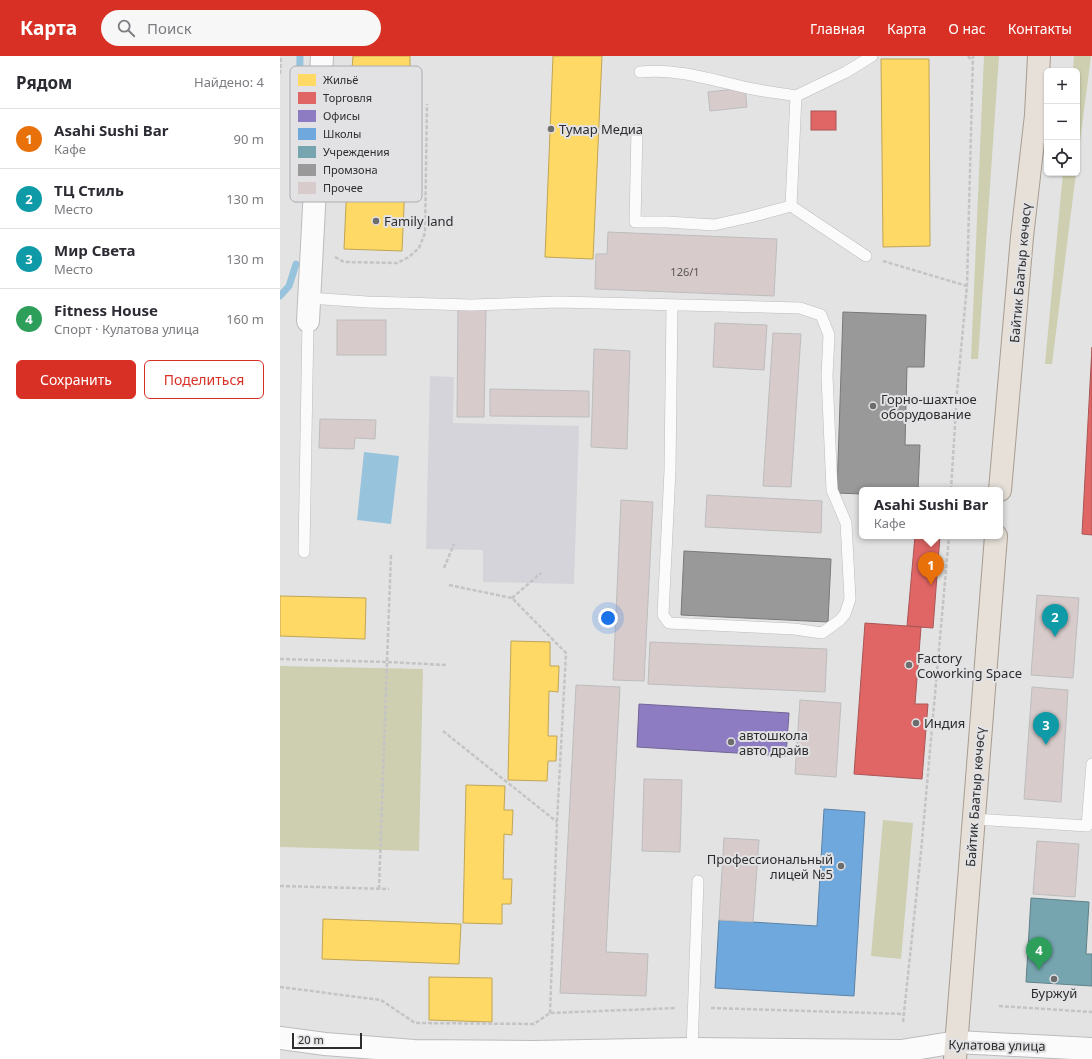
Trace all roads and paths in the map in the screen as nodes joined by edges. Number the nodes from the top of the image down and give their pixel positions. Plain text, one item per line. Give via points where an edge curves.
1 (281, 56) edge
2 (322, 56) edge
3 (872, 56) edge
4 (968, 56) edge
5 (973, 56) edge
6 (1039, 56) edge
7 (973, 62) junction
8 (322, 66) edge
9 (640, 72) dead end
10 (280, 74) edge
11 (796, 96) junction
12 (427, 104) dead end
13 (637, 130) dead end
14 (315, 202) edge
15 (791, 206) junction
16 (332, 255) dead end
17 (866, 256) joint
18 (967, 286) junction
19 (310, 298) junction
20 (672, 305) junction
21 (308, 321) joint
22 (951, 487) edge
23 (1000, 487) edge
24 (949, 539) edge
25 (996, 539) edge
26 (454, 544) dead end
27 (304, 552) dead end
28 (391, 555) dead end
29 (444, 568) dead end
30 (541, 573) dead end
31 (449, 585) dead end
32 (512, 598) junction
33 (280, 659) edge
34 (387, 662) junction
35 (446, 665) dead end
36 (443, 731) dead end
37 (1092, 764) edge
38 (974, 818) junction
39 (557, 822) junction
40 (1090, 826) edge
41 (698, 881) dead end
42 (280, 886) edge
43 (379, 889) junction
44 (389, 889) dead end
45 (280, 987) edge
46 (999, 1006) dead end
47 (693, 1008) junction
48 (1092, 1012) edge
49 (550, 1013) junction
50 (904, 1014) junction
51 (903, 1022) dead end
52 (280, 1038) edge
53 (692, 1049) junction
54 (1092, 1049) edge
55 (956, 1050) edge
56 (1059, 1053) edge

1 - 10 path
2 - 8 street
3 - 11 lane via 846,72
4 - 7 path
5 - 7 path
6 - 23 main road, Байтик Баатыр көчөсү via 1036,115 1022,237
7 - 18 path
9 - 11 lane via 654,70 685,73
11 - 15 lane
12 - 16 path via 424,233 419,248 397,263 344,262
13 - 15 lane via 635,222 714,225
14 - 19 street
15 - 17 lane
17 - 18 path
18 - 22 path
19 - 20 lane via 471,305 558,302
19 - 21 street
20 - 20 lane via 800,308 821,315 829,335 827,376 832,490 846,523 850,599 845,614 822,633 669,623 663,615 670,470
21 - 27 lane
24 - 50 path
25 - 38 main road, Байтик Баатыр көчөсү
26 - 29 path
28 - 34 path
30 - 32 path
31 - 32 path
32 - 39 path via 566,653
33 - 34 path
34 - 35 path
34 - 43 path
36 - 39 path
37 - 40 lane
38 - 40 lane
38 - 55 main road, Байтик Баатыр көчөсү
39 - 49 path
41 - 47 lane
42 - 43 path
43 - 44 path
45 - 49 path via 381,1000 415,1023 534,1024
46 - 48 path
47 - 49 path
47 - 50 path
47 - 53 lane
50 - 51 path
52 - 53 street, Кулатова улица via 414,1051
53 - 55 street, Кулатова улица
54 - 56 street, Кулатова улица
55 - 56 street, Кулатова улица

